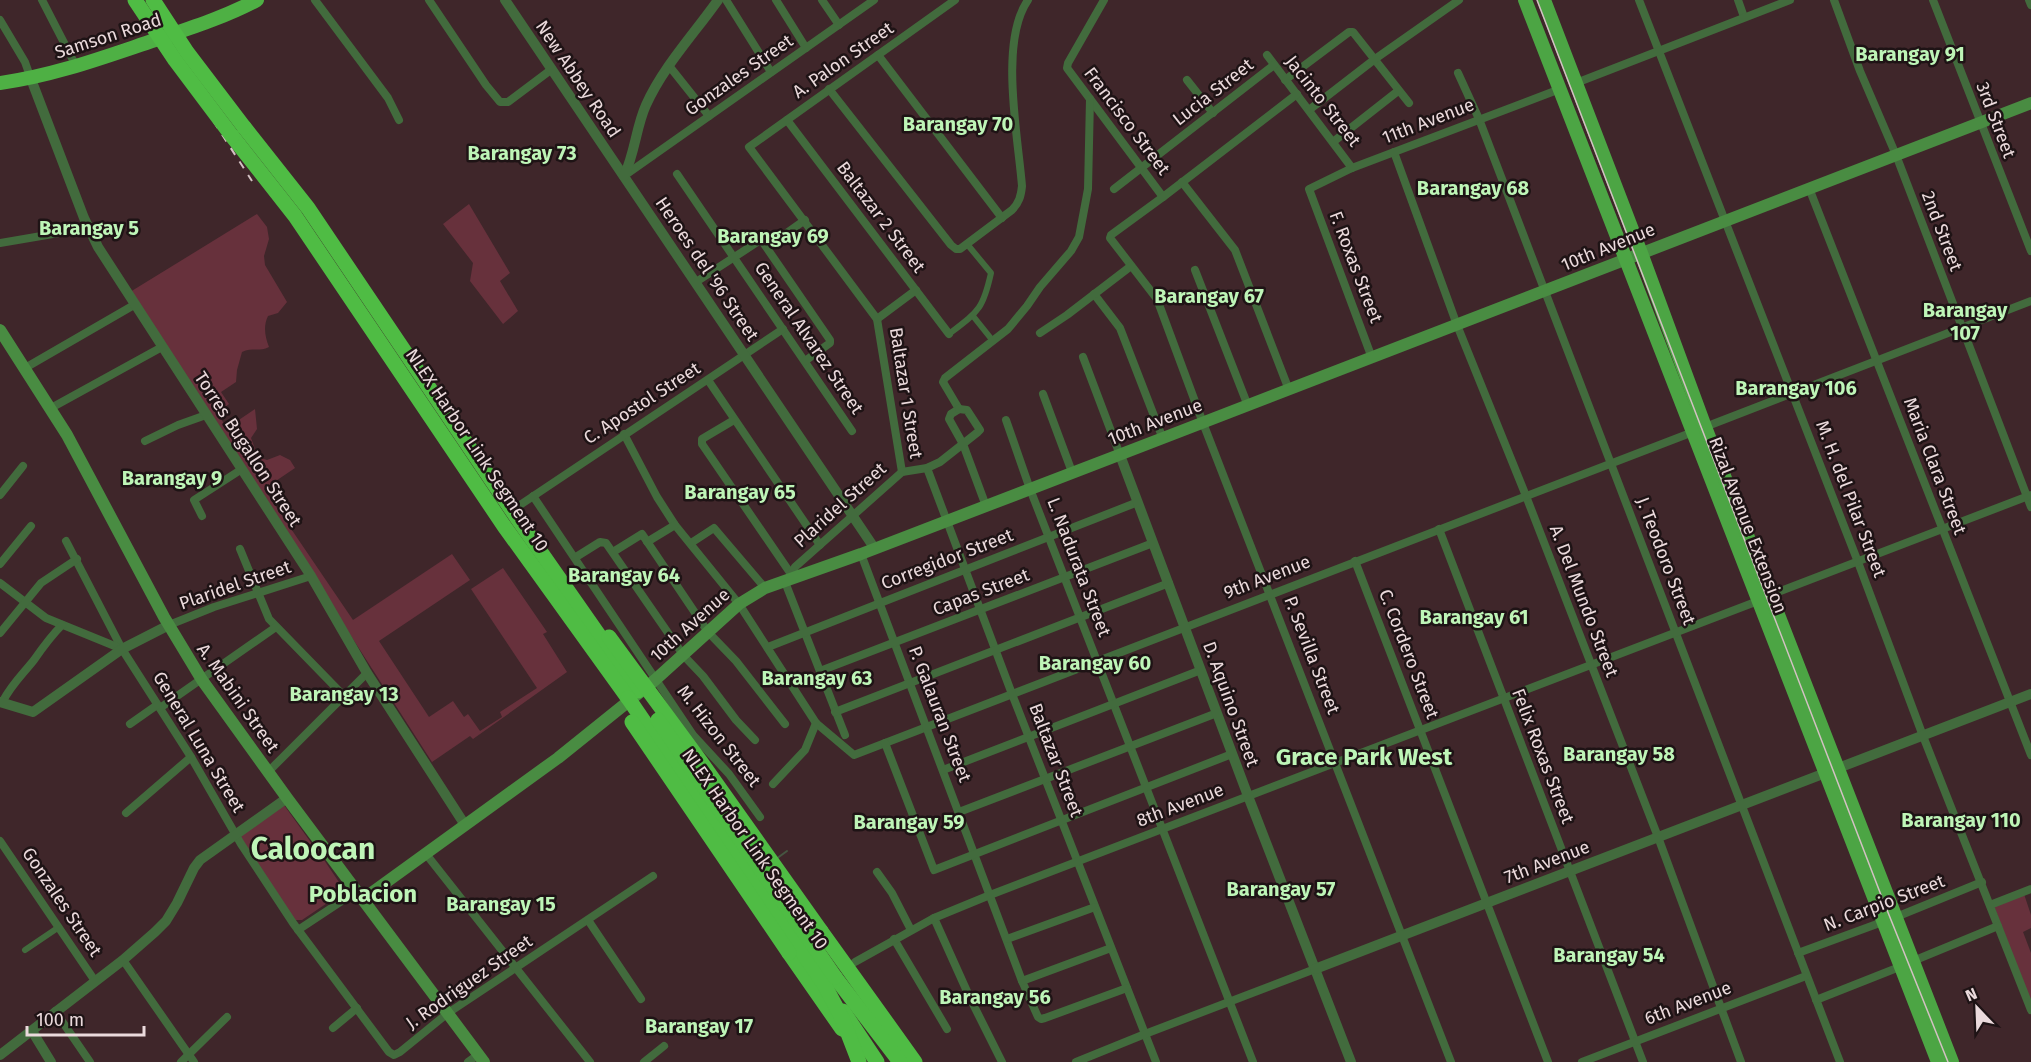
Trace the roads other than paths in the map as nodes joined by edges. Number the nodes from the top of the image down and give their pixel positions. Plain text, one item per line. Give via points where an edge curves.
1 (42, 0) edge
2 (135, 0) edge
3 (153, 0) edge
4 (257, 0) edge
5 (315, 0) edge
6 (429, 0) edge
7 (505, 0) edge
8 (718, 0) edge
9 (726, 0) edge
10 (776, 0) edge
11 (822, 0) edge
12 (873, 0) edge
13 (955, 0) edge
14 (1028, 0) edge
15 (1104, 0) edge
16 (1459, 0) edge
17 (1525, 0) edge
18 (1639, 0) edge
19 (1738, 0) edge
20 (1790, 0) edge
21 (1834, 0) edge
22 (1933, 0) edge
23 (2029, 0) edge
24 (1547, 2) edge
25 (2031, 5) edge
26 (1744, 17) junction
27 (0, 20) edge
28 (839, 25) junction
29 (806, 48) junction
30 (1658, 52) junction
31 (878, 55) junction
32 (1266, 55) dead end
33 (1375, 59) junction
34 (1274, 65) junction
35 (75, 66) junction
36 (670, 67) junction
37 (552, 69) junction
38 (771, 72) junction
39 (1458, 73) dead end
40 (31, 79) junction
41 (1187, 80) dead end
42 (1285, 80) junction
43 (0, 83) edge
44 (1576, 83) junction
45 (829, 89) junction
46 (1560, 89) junction
47 (1398, 91) junction
48 (1297, 94) junction
49 (1090, 99) junction
50 (1409, 103) dead end
51 (2031, 103) edge
52 (1309, 110) junction
53 (1213, 113) junction
54 (709, 116) junction
55 (1479, 119) junction
56 (399, 120) dead end
57 (787, 120) junction
58 (1979, 123) junction
59 (1333, 142) junction
60 (749, 147) joint
61 (1394, 152) junction
62 (1896, 155) junction
63 (1141, 168) junction
64 (1352, 168) junction
65 (677, 174) dead end
66 (624, 176) junction
67 (1182, 182) junction
68 (1809, 188) junction
69 (1114, 189) dead end
70 (1309, 189) joint
71 (1163, 197) junction
72 (1002, 218) junction
73 (805, 220) junction
74 (1724, 221) junction
75 (88, 228) junction
76 (774, 242) dead end
77 (0, 243) edge
78 (967, 244) junction
79 (2031, 250) edge
80 (1641, 253) junction
81 (734, 258) junction
82 (1626, 259) junction
83 (1131, 266) junction
84 (1195, 270) dead end
85 (696, 282) junction
86 (916, 291) junction
87 (1545, 291) junction
88 (1094, 294) junction
89 (2031, 301) edge
90 (134, 305) junction
91 (875, 316) junction
92 (974, 316) junction
93 (1457, 325) junction
94 (1962, 327) junction
95 (783, 329) junction
96 (0, 330) edge
97 (1040, 333) dead end
98 (950, 334) joint
99 (993, 341) junction
100 (162, 347) junction
101 (745, 355) junction
102 (1083, 357) dead end
103 (1372, 358) junction
104 (1877, 360) junction
105 (805, 361) junction
106 (25, 368) junction
107 (708, 380) junction
108 (1289, 390) junction
109 (1793, 393) junction
110 (1042, 394) dead end
111 (1248, 406) junction
112 (51, 408) junction
113 (959, 409) junction
114 (206, 415) junction
115 (734, 420) junction
116 (1006, 420) dead end
117 (1203, 423) junction
118 (1699, 429) junction
119 (852, 431) dead end
120 (624, 434) junction
121 (1163, 439) junction
122 (145, 441) dead end
123 (963, 444) junction
124 (1120, 455) junction
125 (1611, 462) junction
126 (23, 466) dead end
127 (927, 468) junction
128 (242, 469) junction
129 (902, 472) junction
130 (1072, 472) junction
131 (1030, 489) junction
132 (0, 495) edge
133 (533, 496) junction
134 (1526, 496) junction
135 (2029, 496) edge
136 (1138, 502) junction
137 (986, 506) junction
138 (2031, 507) edge
139 (202, 516) dead end
140 (514, 516) junction
141 (853, 516) junction
142 (948, 520) junction
143 (675, 525) junction
144 (31, 526) dead end
145 (1439, 529) junction
146 (1942, 529) junction
147 (1049, 537) junction
148 (66, 541) dead end
149 (647, 542) junction
150 (691, 543) junction
151 (1154, 543) junction
152 (820, 545) junction
153 (240, 549) dead end
154 (875, 549) junction
155 (613, 552) junction
156 (861, 554) junction
157 (576, 557) junction
158 (77, 559) junction
159 (1355, 561) junction
160 (1858, 562) junction
161 (0, 564) edge
162 (966, 570) junction
163 (311, 576) junction
164 (1065, 577) junction
165 (790, 578) junction
166 (0, 583) edge
167 (1169, 583) junction
168 (765, 588) junction
169 (259, 592) junction
170 (1270, 594) junction
171 (1764, 598) junction
172 (24, 602) junction
173 (880, 603) junction
174 (739, 604) junction
175 (981, 609) junction
176 (1080, 617) junction
177 (169, 625) junction
178 (62, 626) junction
179 (276, 627) junction
180 (1185, 627) junction
181 (708, 632) junction
182 (1676, 632) junction
183 (0, 633) edge
184 (806, 633) junction
185 (895, 642) junction
186 (768, 647) junction
187 (122, 650) junction
188 (996, 650) junction
189 (684, 656) junction
190 (1097, 661) junction
191 (1592, 665) junction
192 (1201, 670) junction
193 (820, 671) junction
194 (367, 673) junction
195 (201, 680) junction
196 (655, 680) junction
197 (910, 683) junction
198 (2031, 693) edge
199 (1012, 694) junction
200 (344, 696) junction
201 (1503, 698) junction
202 (2010, 702) junction
203 (1, 703) edge
204 (1114, 704) junction
205 (159, 706) junction
206 (835, 712) junction
207 (1217, 713) junction
208 (816, 723) junction
209 (130, 724) dead end
210 (785, 724) dead end
211 (927, 727) junction
212 (1420, 730) junction
213 (845, 735) dead end
214 (1923, 736) junction
215 (1029, 737) junction
216 (755, 740) dead end
217 (885, 743) junction
218 (1130, 746) junction
219 (1232, 754) junction
220 (2031, 755) edge
221 (191, 757) junction
222 (1336, 763) junction
223 (943, 770) junction
224 (1831, 771) junction
225 (268, 772) junction
226 (1046, 779) junction
227 (773, 784) dead end
228 (1146, 787) junction
229 (1248, 796) junction
230 (286, 798) junction
231 (1742, 805) junction
232 (126, 813) dead end
233 (959, 813) junction
234 (760, 817) dead end
235 (1061, 820) junction
236 (465, 825) junction
237 (1162, 829) junction
238 (236, 834) junction
239 (1658, 837) junction
240 (0, 841) edge
241 (426, 854) junction
242 (975, 854) junction
243 (1078, 862) junction
244 (1569, 871) junction
245 (877, 872) dead end
246 (653, 876) dead end
247 (1982, 882) junction
248 (2031, 889) edge
249 (360, 895) junction
250 (990, 895) junction
251 (1486, 902) junction
252 (1990, 905) junction
253 (1095, 907) junction
254 (934, 918) junction
255 (1890, 919) junction
256 (588, 920) junction
257 (1998, 926) junction
258 (59, 927) junction
259 (298, 930) junction
260 (911, 930) junction
261 (1403, 935) junction
262 (894, 939) junction
263 (1007, 939) junction
264 (1111, 948) junction
265 (25, 950) dead end
266 (1798, 953) junction
267 (123, 960) junction
268 (855, 962) dead end
269 (1907, 964) junction
270 (514, 968) junction
271 (1315, 969) junction
272 (1806, 975) junction
273 (830, 980) junction
274 (96, 981) junction
275 (1022, 981) junction
276 (1127, 988) junction
277 (640, 999) dead end
278 (1816, 1000) junction
279 (1229, 1001) junction
280 (357, 1008) junction
281 (1721, 1008) junction
282 (2031, 1010) edge
283 (55, 1011) junction
284 (448, 1013) junction
285 (227, 1017) dead end
286 (333, 1028) dead end
287 (947, 1029) dead end
288 (32, 1031) junction
289 (1144, 1034) junction
290 (1635, 1041) junction
291 (664, 1046) dead end
292 (1102, 1051) junction
293 (0, 1055) edge
294 (394, 1055) joint
295 (481, 1058) edge
296 (191, 1059) edge
297 (51, 1062) edge
298 (90, 1062) edge
299 (181, 1062) edge
300 (468, 1062) edge
301 (590, 1062) edge
302 (644, 1062) edge
303 (859, 1062) edge
304 (865, 1062) edge
305 (877, 1062) edge
306 (892, 1062) edge
307 (900, 1062) edge
308 (915, 1062) edge
309 (1002, 1062) edge
310 (1076, 1062) edge
311 (1106, 1062) edge
312 (1156, 1062) edge
313 (1253, 1062) edge
314 (1352, 1062) edge
315 (1451, 1062) edge
316 (1548, 1062) edge
317 (1581, 1062) edge
318 (1643, 1062) edge
319 (1741, 1062) edge
320 (1840, 1062) edge
321 (1938, 1062) edge
322 (1952, 1062) edge

1 - 35 street
2 - 140 highway, NLEX Harbor Link Segment 10, bridge via 202,99 295,216
3 - 140 highway, NLEX Harbor Link Segment 10, bridge via 215,90 308,208
4 - 35 highway, Samson Road via 213,20
5 - 56 street
6 - 37 street via 500,102 508,102
7 - 37 street, New Abbey Road
8 - 36 street
9 - 38 street
10 - 29 street
11 - 28 street
12 - 28 street, Gonzales Street
13 - 31 street, A. Palon Street
14 - 72 street via 1018,26 1012,62 1022,186 1018,204
15 - 49 street, Francisco Street via 1067,68
16 - 33 street
17 - 46 main road, Rizal Avenue Extension
18 - 30 street, M. H. del Pilar Street
19 - 26 street
20 - 26 street
21 - 62 street, 2nd Street
22 - 58 street, 3rd Street
23 - 25 street
24 - 44 main road, Rizal Avenue Extension
26 - 30 street
27 - 40 street
28 - 29 street, Gonzales Street
29 - 38 street, Gonzales Street
30 - 44 street
30 - 74 street, M. H. del Pilar Street
31 - 45 street, A. Palon Street
31 - 72 street
32 - 34 street, Jacinto Street
33 - 42 street via 1357,34 1349,32
33 - 47 street
33 - 52 street
34 - 42 street, Jacinto Street
34 - 53 street, Lucia Street
35 - 40 highway, Samson Road
36 - 54 street
36 - 66 street via 645,107
37 - 66 street, New Abbey Road
38 - 54 street, Gonzales Street
39 - 55 street, J. Teodoro Street
40 - 43 highway, Samson Road
40 - 75 street, Torres Bugallon Street
41 - 53 street
42 - 48 street, Jacinto Street
44 - 80 main road, Rizal Avenue Extension
45 - 57 street, A. Palon Street
45 - 78 street via 956,249
46 - 55 street, 11th Avenue
46 - 82 main road, Rizal Avenue Extension
47 - 50 street
47 - 59 street
48 - 52 street, Jacinto Street
48 - 67 street
49 - 63 street, Francisco Street
49 - 99 street via 1088,189 1079,237 1020,316
51 - 58 main road, 10th Avenue
52 - 59 street, Jacinto Street
53 - 63 street, Lucia Street
54 - 66 street, Gonzales Street
55 - 61 street, 11th Avenue
55 - 87 street, J. Teodoro Street
57 - 60 street, A. Palon Street
57 - 86 street, Baltazar 2 Street
58 - 62 main road, 10th Avenue
58 - 79 street, 3rd Street
59 - 64 street, Jacinto Street
60 - 73 street, Baltazar 1 Street
61 - 64 street, 11th Avenue
61 - 93 street, A. Del Mundo Street
62 - 68 main road, 10th Avenue
62 - 94 street, 2nd Street
63 - 69 street, Lucia Street
63 - 71 street, Francisco Street
64 - 70 street, 11th Avenue
65 - 81 street, General Alvarez Street
66 - 85 street, Heroes del '96 Street
67 - 71 street
67 - 108 street via 1235,250
68 - 74 main road, 10th Avenue
68 - 104 street, Maria Clara Street
70 - 103 street, F. Roxas Street
71 - 83 street, P. Sevilla Street via 1111,235
72 - 78 street
73 - 76 street
73 - 91 street, Baltazar 1 Street
74 - 80 main road, 10th Avenue
74 - 109 street, M. H. del Pilar Street
75 - 77 street
75 - 90 street, Torres Bugallon Street
78 - 92 street via 991,273 985,300
80 - 82 main road, 10th Avenue
80 - 118 main road, Rizal Avenue Extension
81 - 85 street
81 - 95 street, General Alvarez Street
81 - 105 street via 760,241 830,340
82 - 87 main road, 10th Avenue
82 - 118 main road, Rizal Avenue Extension
83 - 88 street
83 - 117 street, P. Sevilla Street via 1157,299
84 - 111 street
85 - 101 street, Heroes del '96 Street
86 - 91 street
86 - 98 street, Baltazar 2 Street
87 - 93 main road, 10th Avenue
87 - 125 street, J. Teodoro Street
88 - 97 street
88 - 121 street via 1120,328
89 - 94 street, 9th Avenue
90 - 100 street, Torres Bugallon Street
90 - 106 street
91 - 129 street, Baltazar 1 Street
92 - 98 street
92 - 99 street
93 - 103 main road, 10th Avenue
93 - 134 street, A. Del Mundo Street
94 - 104 street, 9th Avenue
94 - 135 street, 2nd Street
95 - 101 street, C. Apostol Street
95 - 105 street, General Alvarez Street
96 - 106 main road, A. Mabini Street
99 - 113 street via 943,380
100 - 112 street
100 - 114 street, Torres Bugallon Street
101 - 107 street, C. Apostol Street
101 - 141 street, Heroes del '96 Street
102 - 124 street, D. Aquino Street
103 - 108 main road, 10th Avenue
104 - 109 street, 9th Avenue
104 - 146 street, Maria Clara Street
105 - 119 street, General Alvarez Street
106 - 112 main road, A. Mabini Street
107 - 115 street
107 - 120 street, C. Apostol Street
108 - 111 main road, 10th Avenue
109 - 118 street, 9th Avenue
109 - 160 street, M. H. del Pilar Street
110 - 130 street
111 - 117 main road, 10th Avenue
112 - 177 main road, A. Mabini Street
113 - 123 street via 949,419
113 - 123 street, Plaridel Street via 967,410 980,430
114 - 122 street
114 - 128 street, Torres Bugallon Street
115 - 152 street
115 - 165 street via 702,439 702,444
116 - 131 street, L. Nadurata Street
117 - 121 main road, 10th Avenue
117 - 170 street, P. Sevilla Street
118 - 125 street, 9th Avenue
118 - 171 main road, Rizal Avenue Extension
120 - 133 street, C. Apostol Street
120 - 143 street
121 - 124 main road, 10th Avenue
123 - 127 street, Plaridel Street
123 - 137 street
124 - 130 main road, 10th Avenue
124 - 136 street, D. Aquino Street
125 - 134 street, 9th Avenue
125 - 182 street, J. Teodoro Street
126 - 132 street
127 - 129 street, Plaridel Street
127 - 142 street, Baltazar Street
128 - 139 street via 194,500
128 - 163 street, Torres Bugallon Street
129 - 141 street, Plaridel Street
130 - 131 main road, 10th Avenue
131 - 137 main road, 10th Avenue
131 - 147 street, L. Nadurata Street
133 - 140 street, C. Apostol Street
133 - 157 street, M. Hizon Street
134 - 145 street, 9th Avenue
134 - 191 street, A. Del Mundo Street
135 - 138 street, 2nd Street
135 - 146 street, 8th Avenue
136 - 147 street, Corregidor Street
136 - 151 street, D. Aquino Street
137 - 142 main road, 10th Avenue
140 - 273 highway, NLEX Harbor Link Segment 10, bridge via 628,698
140 - 304 highway, bridge via 671,782
140 - 308 highway, bridge via 565,577 694,752
141 - 152 street, Plaridel Street
141 - 154 street, Heroes del '96 Street
142 - 154 main road, 10th Avenue
142 - 162 street, Baltazar Street
143 - 149 street
143 - 150 street
144 - 161 street
145 - 159 street, 9th Avenue
145 - 201 street, Felix Roxas Street
146 - 160 street, 8th Avenue
146 - 202 street, Maria Clara Street
147 - 162 street, Corregidor Street
147 - 164 street, L. Nadurata Street
148 - 158 street, General Luna Street
149 - 155 street via 641,534
149 - 181 street
150 - 168 street via 714,528
150 - 174 street
151 - 164 street, Capas Street
151 - 167 street, D. Aquino Street
152 - 165 street, Plaridel Street via 795,567
153 - 169 street
154 - 156 main road, 10th Avenue
155 - 157 street via 603,542
155 - 189 street
156 - 165 main road, 10th Avenue
156 - 173 street, P. Galauran Street
157 - 196 street, M. Hizon Street
158 - 172 street via 41,583
158 - 187 street, General Luna Street
159 - 170 street, 9th Avenue
159 - 212 street, C. Cordero Street
160 - 171 street, 8th Avenue
160 - 214 street, M. H. del Pilar Street
162 - 173 street, Corregidor Street
162 - 175 street, Baltazar Street
163 - 169 street, Plaridel Street
163 - 194 street, Torres Bugallon Street
164 - 175 street, Capas Street
164 - 176 street, L. Nadurata Street
165 - 168 main road, 10th Avenue
165 - 184 street
166 - 172 street
167 - 176 street
167 - 180 street, D. Aquino Street
168 - 174 main road, 10th Avenue
169 - 177 street, Plaridel Street
169 - 179 street
170 - 180 street, 9th Avenue
170 - 222 street, P. Sevilla Street
171 - 182 street, 8th Avenue
171 - 224 main road, Rizal Avenue Extension
172 - 178 street
172 - 183 street
173 - 184 street, Corregidor Street
173 - 185 street, P. Galauran Street
174 - 181 main road, 10th Avenue
174 - 186 street
175 - 185 street, Capas Street
175 - 188 street, Baltazar Street
176 - 188 street
176 - 190 street, L. Nadurata Street
177 - 187 street
177 - 195 main road, A. Mabini Street
178 - 187 street
178 - 203 street
179 - 195 street
179 - 200 street
180 - 190 street, 9th Avenue
180 - 192 street, D. Aquino Street
181 - 189 main road, 10th Avenue
181 - 210 street
182 - 191 street, 8th Avenue
182 - 231 street, J. Teodoro Street
184 - 186 street, Corregidor Street
184 - 193 street
185 - 193 street, Capas Street
185 - 197 street, P. Galauran Street
186 - 208 street
187 - 203 street via 33,712
187 - 205 street, General Luna Street
188 - 197 street
188 - 199 street, Baltazar Street
189 - 196 main road, 10th Avenue
189 - 216 street
190 - 199 street, 9th Avenue
190 - 204 street, L. Nadurata Street
191 - 201 street, 8th Avenue
191 - 239 street, A. Del Mundo Street
192 - 204 street
192 - 207 street, D. Aquino Street
193 - 206 street
194 - 200 street
194 - 236 street, Torres Bugallon Street
195 - 205 street
195 - 225 main road, A. Mabini Street
196 - 234 street, M. Hizon Street via 693,735 729,774
196 - 236 main road, 10th Avenue via 558,758
197 - 206 street
197 - 211 street, P. Galauran Street
198 - 202 street, 7th Avenue
199 - 211 street, 9th Avenue
199 - 215 street, Baltazar Street
200 - 225 street
201 - 212 street, 8th Avenue
201 - 244 street, Felix Roxas Street
202 - 214 street, 7th Avenue
202 - 220 street, Maria Clara Street
204 - 215 street
204 - 218 street, L. Nadurata Street
205 - 209 street
205 - 221 street, General Luna Street
206 - 213 street
207 - 218 street
207 - 219 street, D. Aquino Street
208 - 217 street, 9th Avenue via 854,755
208 - 227 street via 805,750
211 - 217 street, 9th Avenue
211 - 223 street, P. Galauran Street
212 - 222 street, 8th Avenue
212 - 251 street, C. Cordero Street
214 - 224 street, 7th Avenue
214 - 247 street, M. H. del Pilar Street
215 - 223 street
215 - 226 street, Baltazar Street
217 - 242 street via 933,869
218 - 226 street
218 - 228 street, L. Nadurata Street
219 - 228 street
219 - 229 street, D. Aquino Street
221 - 232 street
221 - 238 street, General Luna Street
222 - 229 street, 8th Avenue
222 - 261 street, P. Sevilla Street
223 - 233 street, P. Galauran Street
224 - 231 street, 7th Avenue
224 - 255 main road, Rizal Avenue Extension
225 - 230 main road, A. Mabini Street
226 - 233 street
226 - 235 street, Baltazar Street
228 - 235 street
228 - 237 street, L. Nadurata Street
229 - 237 street, 8th Avenue
229 - 271 street, D. Aquino Street
230 - 238 street
230 - 249 main road, A. Mabini Street
231 - 239 street, 7th Avenue
231 - 266 street, J. Teodoro Street
233 - 242 street, P. Galauran Street
235 - 242 street
235 - 243 street, Baltazar Street
236 - 241 main road, 10th Avenue
237 - 243 street, 8th Avenue
237 - 279 street, L. Nadurata Street
238 - 259 street, General Luna Street
238 - 267 street via 200,860 166,921
239 - 244 street, 7th Avenue
239 - 281 street, A. Del Mundo Street
240 - 258 street, Gonzales Street
241 - 249 main road, 10th Avenue
241 - 270 street
242 - 250 street, P. Galauran Street
243 - 250 street, 8th Avenue
243 - 253 street, Baltazar Street
244 - 251 street, 7th Avenue
244 - 290 street, Felix Roxas Street
245 - 260 street
246 - 256 street, J. Rodriguez Street
247 - 252 street, M. H. del Pilar Street
247 - 255 street, N. Carpio Street
248 - 252 street
249 - 259 street
249 - 284 main road, A. Mabini Street
250 - 254 street, 8th Avenue
250 - 263 street, P. Galauran Street
251 - 261 street, 7th Avenue
251 - 316 street, C. Cordero Street
252 - 257 street, M. H. del Pilar Street
253 - 263 street
253 - 264 street, Baltazar Street
254 - 260 street, 8th Avenue
254 - 309 street
255 - 266 street, N. Carpio Street
255 - 269 main road, Rizal Avenue Extension
256 - 270 street, J. Rodriguez Street
256 - 277 street
257 - 269 street
257 - 282 street, M. H. del Pilar Street
258 - 265 street
258 - 274 street, Gonzales Street
259 - 280 street, General Luna Street
260 - 262 street, 8th Avenue
261 - 271 street, 7th Avenue
261 - 315 street, P. Sevilla Street
262 - 268 street, 8th Avenue
262 - 287 street
263 - 275 street, P. Galauran Street
264 - 275 street
264 - 276 street, Baltazar Street
266 - 272 street, J. Teodoro Street
267 - 274 street
267 - 296 street
269 - 278 street
269 - 321 main road, Rizal Avenue Extension
269 - 322 main road, Rizal Avenue Extension
270 - 284 street, J. Rodriguez Street
270 - 301 street
271 - 279 street, 7th Avenue
271 - 314 street, D. Aquino Street
272 - 278 street, J. Teodoro Street
272 - 281 street, 6th Avenue
273 - 303 highway, bridge
273 - 305 highway, bridge
273 - 306 highway
273 - 307 highway
274 - 283 street
275 - 276 street, P. Galauran Street via 1041,1019
276 - 289 street, Baltazar Street
278 - 320 street, J. Teodoro Street
279 - 289 street, 7th Avenue
279 - 313 street, L. Nadurata Street
280 - 286 street
280 - 294 street, General Luna Street
281 - 290 street, 6th Avenue
281 - 319 street, A. Del Mundo Street
283 - 288 street
283 - 298 street
284 - 294 street, J. Rodriguez Street
284 - 295 main road, A. Mabini Street
285 - 296 street
288 - 293 street
288 - 297 street
289 - 292 street, 7th Avenue
289 - 312 street, Baltazar Street
290 - 317 street, 6th Avenue
290 - 318 street, Felix Roxas Street
291 - 302 street
292 - 310 street, 7th Avenue
292 - 311 street
295 - 300 street
296 - 299 street

